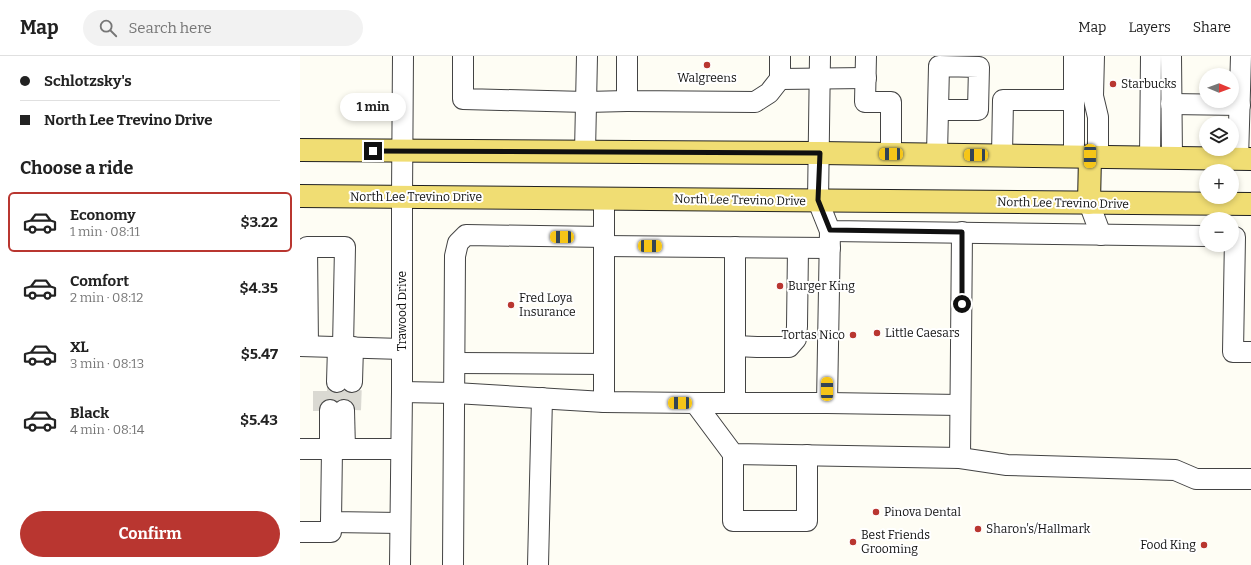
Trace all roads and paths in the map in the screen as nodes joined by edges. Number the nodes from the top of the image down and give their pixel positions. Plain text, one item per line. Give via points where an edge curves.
1 (403, 56) edge
2 (463, 56) edge
3 (587, 56) edge
4 (627, 56) edge
5 (780, 56) edge
6 (820, 56) edge
7 (866, 56) edge
8 (1074, 56) edge
9 (1094, 56) edge
10 (1151, 56) edge
11 (1171, 56) edge
12 (1241, 56) edge
13 (866, 78) junction
14 (780, 79) junction
15 (820, 79) junction
16 (1074, 100) junction
17 (586, 102) junction
18 (627, 102) junction
19 (1171, 104) junction
20 (1240, 105) junction
21 (938, 110) dead end
22 (300, 150) edge
23 (402, 151) junction
24 (585, 152) junction
25 (820, 153) junction
26 (891, 154) junction
27 (937, 154) junction
28 (1002, 155) junction
29 (1087, 156) junction
30 (1150, 158) junction
31 (1172, 158) junction
32 (1244, 159) edge
33 (300, 196) edge
34 (402, 196) junction
35 (604, 198) junction
36 (818, 200) junction
37 (1089, 203) junction
38 (1251, 204) edge
39 (962, 232) junction
40 (1101, 235) junction
41 (1199, 236) edge
42 (830, 239) junction
43 (604, 242) junction
44 (735, 247) junction
45 (798, 248) junction
46 (1238, 252) edge
47 (304, 298) edge
48 (735, 346) junction
49 (330, 347) edge
50 (402, 348) junction
51 (1251, 352) edge
52 (455, 363) junction
53 (604, 364) junction
54 (402, 392) junction
55 (454, 392) junction
56 (542, 398) junction
57 (604, 402) junction
58 (695, 403) junction
59 (735, 403) junction
60 (827, 403) junction
61 (960, 405) junction
62 (300, 449) edge
63 (336, 449) junction
64 (401, 449) junction
65 (733, 454) junction
66 (807, 454) junction
67 (960, 458) junction
68 (1251, 479) edge
69 (331, 522) junction
70 (400, 523) junction
71 (300, 532) edge
72 (400, 565) edge
73 (454, 565) edge
74 (538, 565) edge

1 - 23 street, Trawood Drive
2 - 17 street via 463,99
3 - 17 street
4 - 18 street
5 - 14 street
6 - 15 street
7 - 13 street
8 - 16 street
9 - 29 street via 1093,96 1098,117
10 - 30 street
11 - 19 street
12 - 20 street
13 - 15 street
13 - 26 street via 865,102 891,102
14 - 15 street
14 - 18 street via 769,93 755,102
15 - 25 street
16 - 28 street via 1003,100
16 - 29 street
17 - 18 street
17 - 24 street
19 - 20 street
19 - 31 street
20 - 32 street
21 - 27 street
22 - 23 main road
23 - 24 main road
23 - 34 street, Trawood Drive
24 - 25 main road
25 - 26 main road
25 - 36 street
26 - 27 main road
27 - 28 main road
28 - 29 main road
29 - 30 main road
29 - 37 main road
30 - 31 main road
31 - 32 main road
33 - 34 main road, North Lee Trevino Drive
34 - 35 main road, North Lee Trevino Drive
34 - 50 street, Trawood Drive
35 - 36 main road, North Lee Trevino Drive
35 - 43 street
36 - 37 main road, North Lee Trevino Drive
36 - 42 street
37 - 38 main road, North Lee Trevino Drive
37 - 40 street
39 - 40 street
39 - 42 street
39 - 61 street
40 - 41 street
42 - 45 street
42 - 60 street
43 - 44 street
43 - 52 street via 466,235 458,243 455,256
43 - 53 street
44 - 45 street
44 - 48 street
45 - 48 street via 796,339 789,347
46 - 51 street via 1233,352
47 - 49 street
47 - 49 street via 308,247 345,247
48 - 59 street
49 - 49 street via 337,382
49 - 50 street
50 - 54 street, Trawood Drive
52 - 53 street
52 - 55 street
53 - 57 street
54 - 55 street
54 - 64 street, Trawood Drive
55 - 56 street
55 - 73 street
56 - 57 street
56 - 74 street
57 - 58 street
58 - 59 street
58 - 65 street
59 - 60 street
60 - 61 street
61 - 67 street
62 - 63 street
63 - 63 street via 337,410
63 - 64 street
63 - 69 street
64 - 70 street, Trawood Drive
65 - 66 street
65 - 66 street via 733,521 807,521
66 - 67 street
67 - 68 street via 1007,465 1175,470 1196,478
69 - 70 street
69 - 71 street via 331,532
70 - 72 street, Trawood Drive

